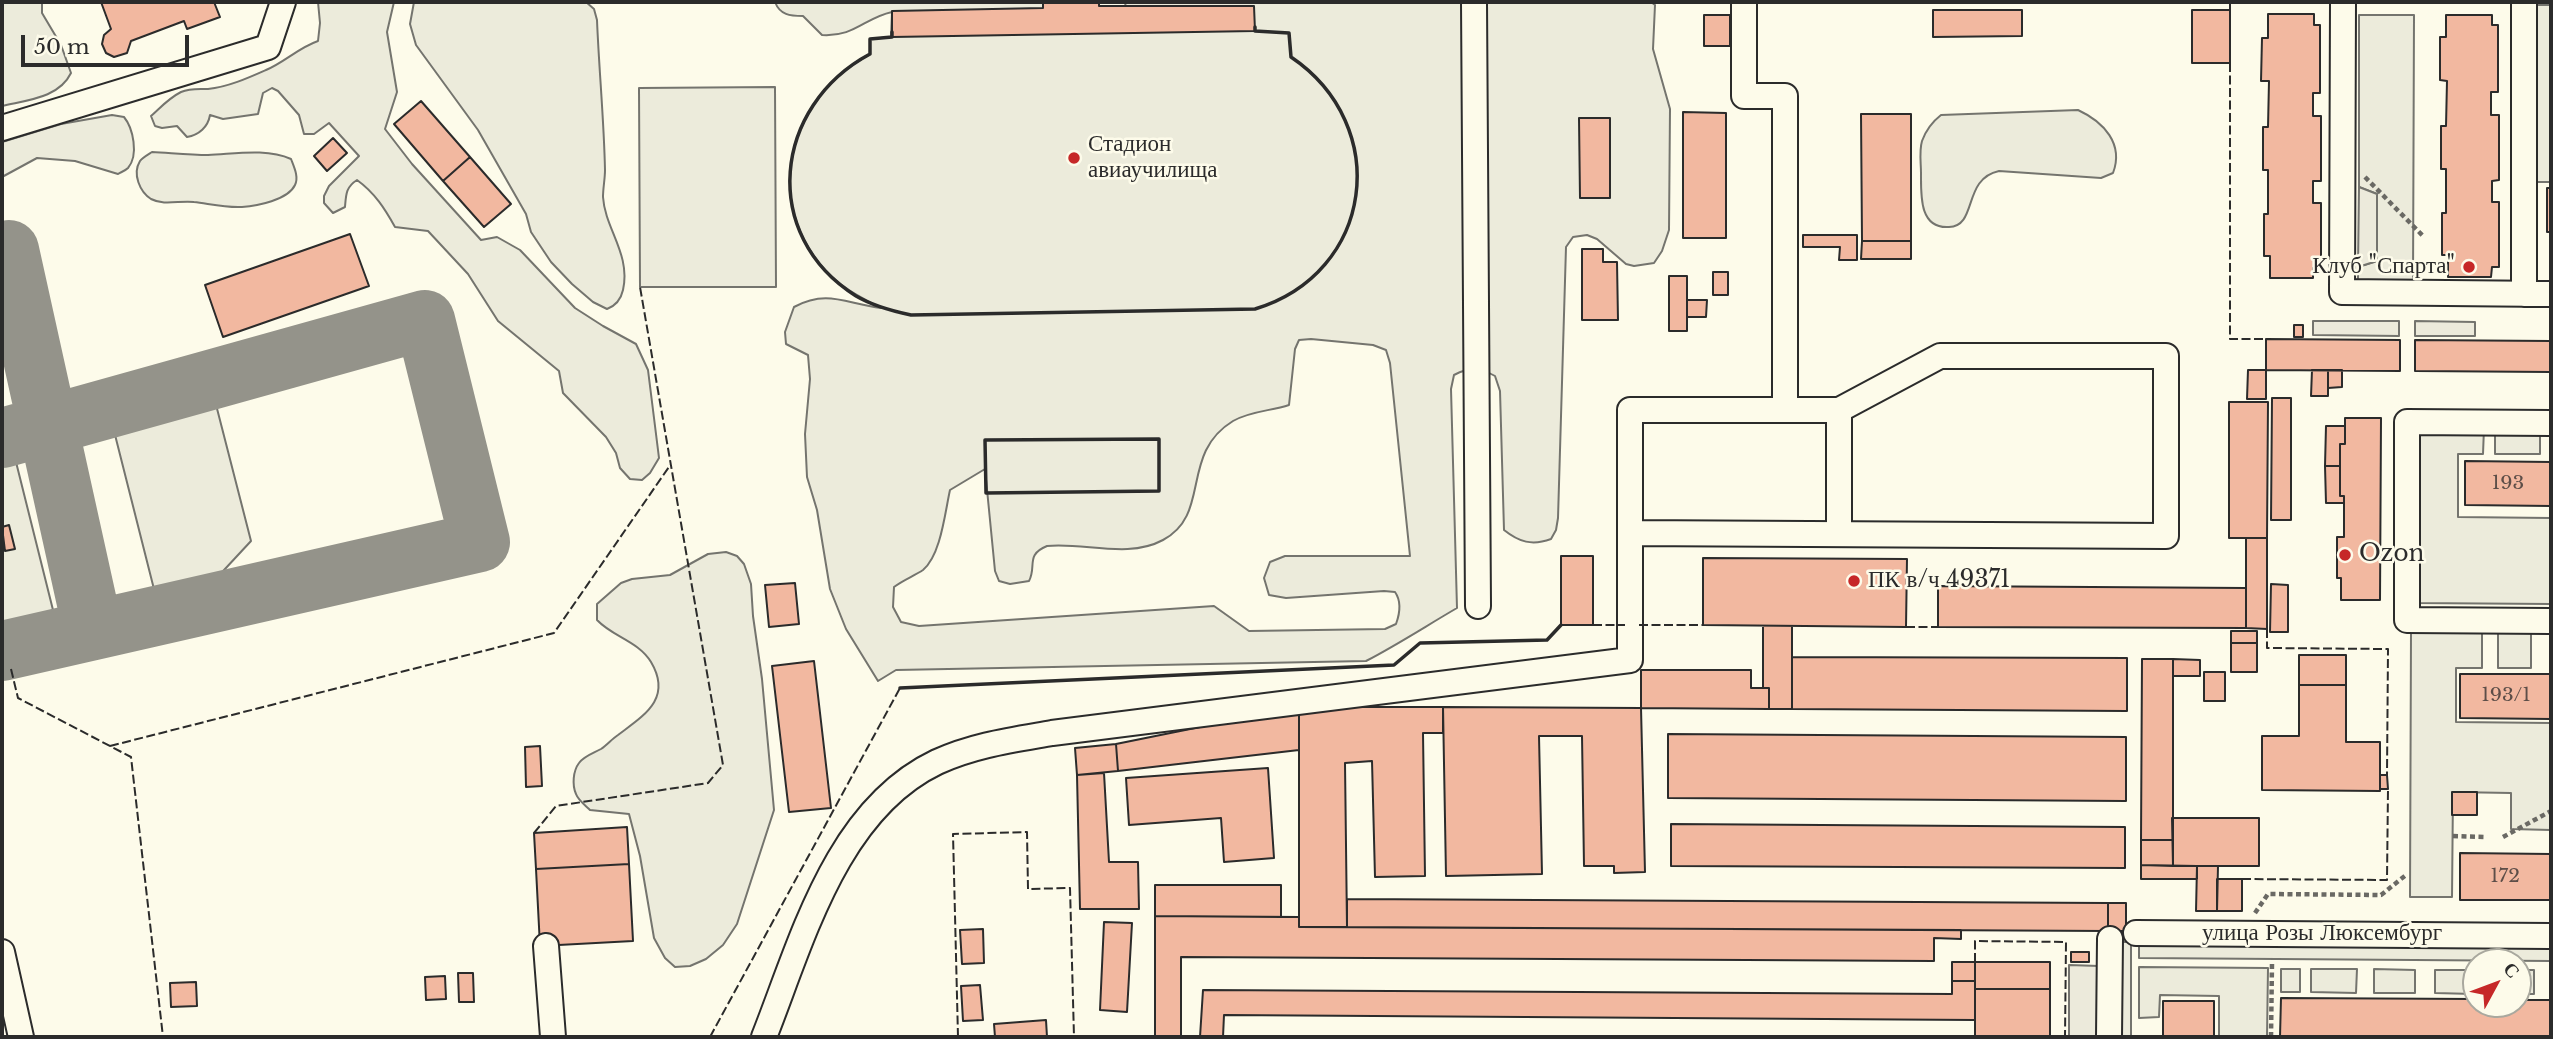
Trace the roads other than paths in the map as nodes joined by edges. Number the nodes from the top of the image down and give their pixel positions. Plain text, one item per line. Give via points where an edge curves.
1 (283, 2) edge
2 (1474, 2) edge
3 (1744, 2) edge
4 (2343, 2) edge
5 (2524, 2) edge
6 (2, 128) edge
7 (2524, 293) junction
8 (2551, 294) edge
9 (1785, 410) junction
10 (1839, 410) junction
11 (2551, 423) edge
12 (1630, 533) junction
13 (1839, 534) junction
14 (1478, 606) dead end
15 (2551, 621) edge
16 (2136, 933) dead end
17 (2551, 936) edge
18 (2110, 939) dead end
19 (546, 946) dead end
20 (2, 952) edge
21 (21, 1037) edge
22 (553, 1037) edge
23 (764, 1037) edge
24 (2109, 1037) edge

1 - 6 street via 268,47
2 - 14 street
3 - 9 street via 1744,96 1785,96
4 - 7 street via 2342,292
5 - 7 street
7 - 8 street
9 - 10 street
9 - 12 street via 1630,410
10 - 13 street
10 - 13 street via 1940,356 2166,356 2166,536
11 - 15 street via 2407,422 2407,620
12 - 13 street
12 - 23 street via 1630,660 1052,733 976,748 915,775 876,809 847,844 818,900
16 - 17 street, улица Розы Люксембург
18 - 24 street
19 - 22 street
20 - 21 street

